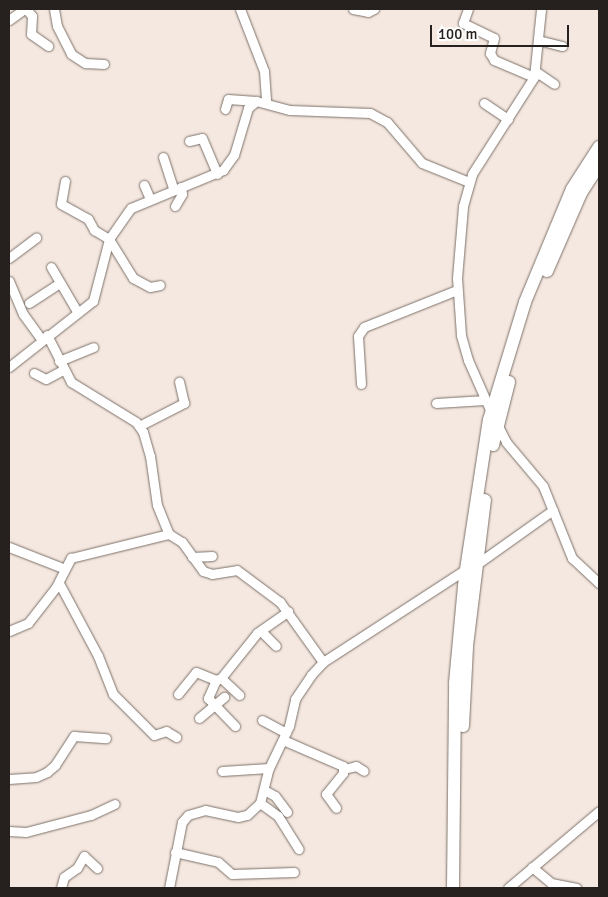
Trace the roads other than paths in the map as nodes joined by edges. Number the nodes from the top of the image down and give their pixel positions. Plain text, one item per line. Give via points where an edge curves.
1 (25, 9) edge
2 (54, 9) edge
3 (240, 9) edge
4 (353, 9) edge
5 (374, 9) edge
6 (468, 9) edge
7 (541, 9) edge
8 (9, 20) edge
9 (538, 40) junction
10 (48, 46) dead end
11 (562, 46) dead end
12 (104, 64) dead end
13 (534, 74) junction
14 (554, 84) dead end
15 (261, 101) junction
16 (484, 103) dead end
17 (225, 109) dead end
18 (508, 119) junction
19 (189, 141) dead end
20 (599, 147) edge
21 (163, 157) dead end
22 (599, 165) edge
23 (217, 174) junction
24 (65, 181) dead end
25 (469, 182) junction
26 (144, 185) dead end
27 (178, 189) junction
28 (150, 199) junction
29 (175, 206) dead end
30 (36, 238) dead end
31 (110, 239) junction
32 (9, 258) edge
33 (50, 267) dead end
34 (60, 283) junction
35 (160, 285) dead end
36 (10, 287) edge
37 (457, 290) junction
38 (30, 303) dead end
39 (78, 313) junction
40 (523, 322) junction
41 (44, 337) junction
42 (92, 347) dead end
43 (61, 366) junction
44 (9, 367) edge
45 (34, 372) dead end
46 (179, 382) dead end
47 (361, 384) dead end
48 (485, 400) junction
49 (436, 403) dead end
50 (494, 418) junction
51 (139, 426) junction
52 (553, 510) junction
53 (169, 534) junction
54 (9, 547) edge
55 (212, 556) dead end
56 (192, 557) junction
57 (472, 566) junction
58 (63, 568) junction
59 (59, 583) junction
60 (599, 583) edge
61 (288, 612) junction
62 (9, 631) edge
63 (261, 631) junction
64 (276, 646) dead end
65 (324, 662) junction
66 (219, 679) junction
67 (178, 694) dead end
68 (239, 695) dead end
69 (224, 697) dead end
70 (214, 705) junction
71 (199, 718) dead end
72 (262, 720) dead end
73 (235, 726) dead end
74 (176, 737) dead end
75 (284, 737) junction
76 (106, 738) dead end
77 (269, 768) junction
78 (344, 769) junction
79 (222, 771) dead end
80 (364, 771) dead end
81 (9, 779) edge
82 (266, 791) junction
83 (260, 803) junction
84 (114, 804) dead end
85 (336, 808) dead end
86 (599, 811) edge
87 (287, 812) dead end
88 (458, 813) junction
89 (9, 831) edge
90 (299, 849) dead end
91 (175, 852) junction
92 (97, 868) dead end
93 (532, 868) junction
94 (294, 872) dead end
95 (61, 888) edge
96 (169, 888) edge
97 (453, 888) edge
98 (460, 888) edge
99 (508, 888) edge
100 (577, 888) edge

1 - 8 street
1 - 10 street via 32,16 31,34
2 - 12 street via 57,26 71,54 85,63
3 - 15 street via 264,71
4 - 5 street via 368,12
6 - 13 street via 463,23 494,38 490,53 494,60
7 - 9 street
9 - 11 street
9 - 13 street
13 - 14 street
13 - 18 street
15 - 17 street via 228,99
15 - 23 street via 245,115 234,155
15 - 25 street via 290,110 370,113 387,122 422,163
16 - 18 street
18 - 25 street
19 - 23 street via 202,138
20 - 40 highway via 572,189
21 - 27 street
22 - 40 highway via 581,193
23 - 27 street
24 - 31 street via 61,204 88,219 94,230
25 - 37 street via 459,242
26 - 28 street
27 - 28 street
27 - 29 street via 182,194
28 - 31 street via 131,208
30 - 32 street
31 - 35 street via 133,278 150,287
31 - 39 street via 96,297
33 - 34 street
34 - 38 street
34 - 39 street
36 - 41 street via 23,314
37 - 47 street via 364,327 358,336
37 - 48 street via 461,335
39 - 41 street
40 - 50 highway
41 - 43 street
41 - 44 street
42 - 43 street
43 - 45 street via 46,380
43 - 51 street via 78,388
46 - 51 street via 184,403
48 - 49 street
48 - 50 street
50 - 52 street via 506,442 538,478
50 - 57 highway
51 - 53 street via 150,456 157,505
52 - 57 street
52 - 60 street via 572,558
53 - 56 street via 182,542
53 - 58 street via 77,554
54 - 58 street
55 - 56 street
56 - 61 street via 200,569 209,574 230,569 244,574
57 - 65 street
57 - 88 highway
58 - 59 street
59 - 62 street via 28,623
59 - 74 street via 98,656 113,694 154,735 166,732
61 - 63 street
61 - 65 street
63 - 64 street
63 - 66 street
65 - 75 street via 298,693
66 - 67 street via 196,672
66 - 68 street
66 - 70 street via 207,695
69 - 70 street
70 - 71 street
70 - 73 street
72 - 75 street
75 - 77 street
75 - 78 street
76 - 81 street via 74,736 47,772 36,778
77 - 79 street
77 - 82 street
78 - 80 street via 356,766
78 - 85 street via 326,794
82 - 83 street
82 - 87 street via 275,796
83 - 90 street via 278,816
83 - 91 street via 247,815 238,817 205,810 188,815 182,822
84 - 89 street via 91,815 26,832
86 - 93 street
88 - 97 highway
88 - 98 highway
91 - 94 street via 218,862 232,874
91 - 96 street
92 - 95 street via 84,856 77,868 64,877
93 - 99 street
93 - 100 street via 551,883

